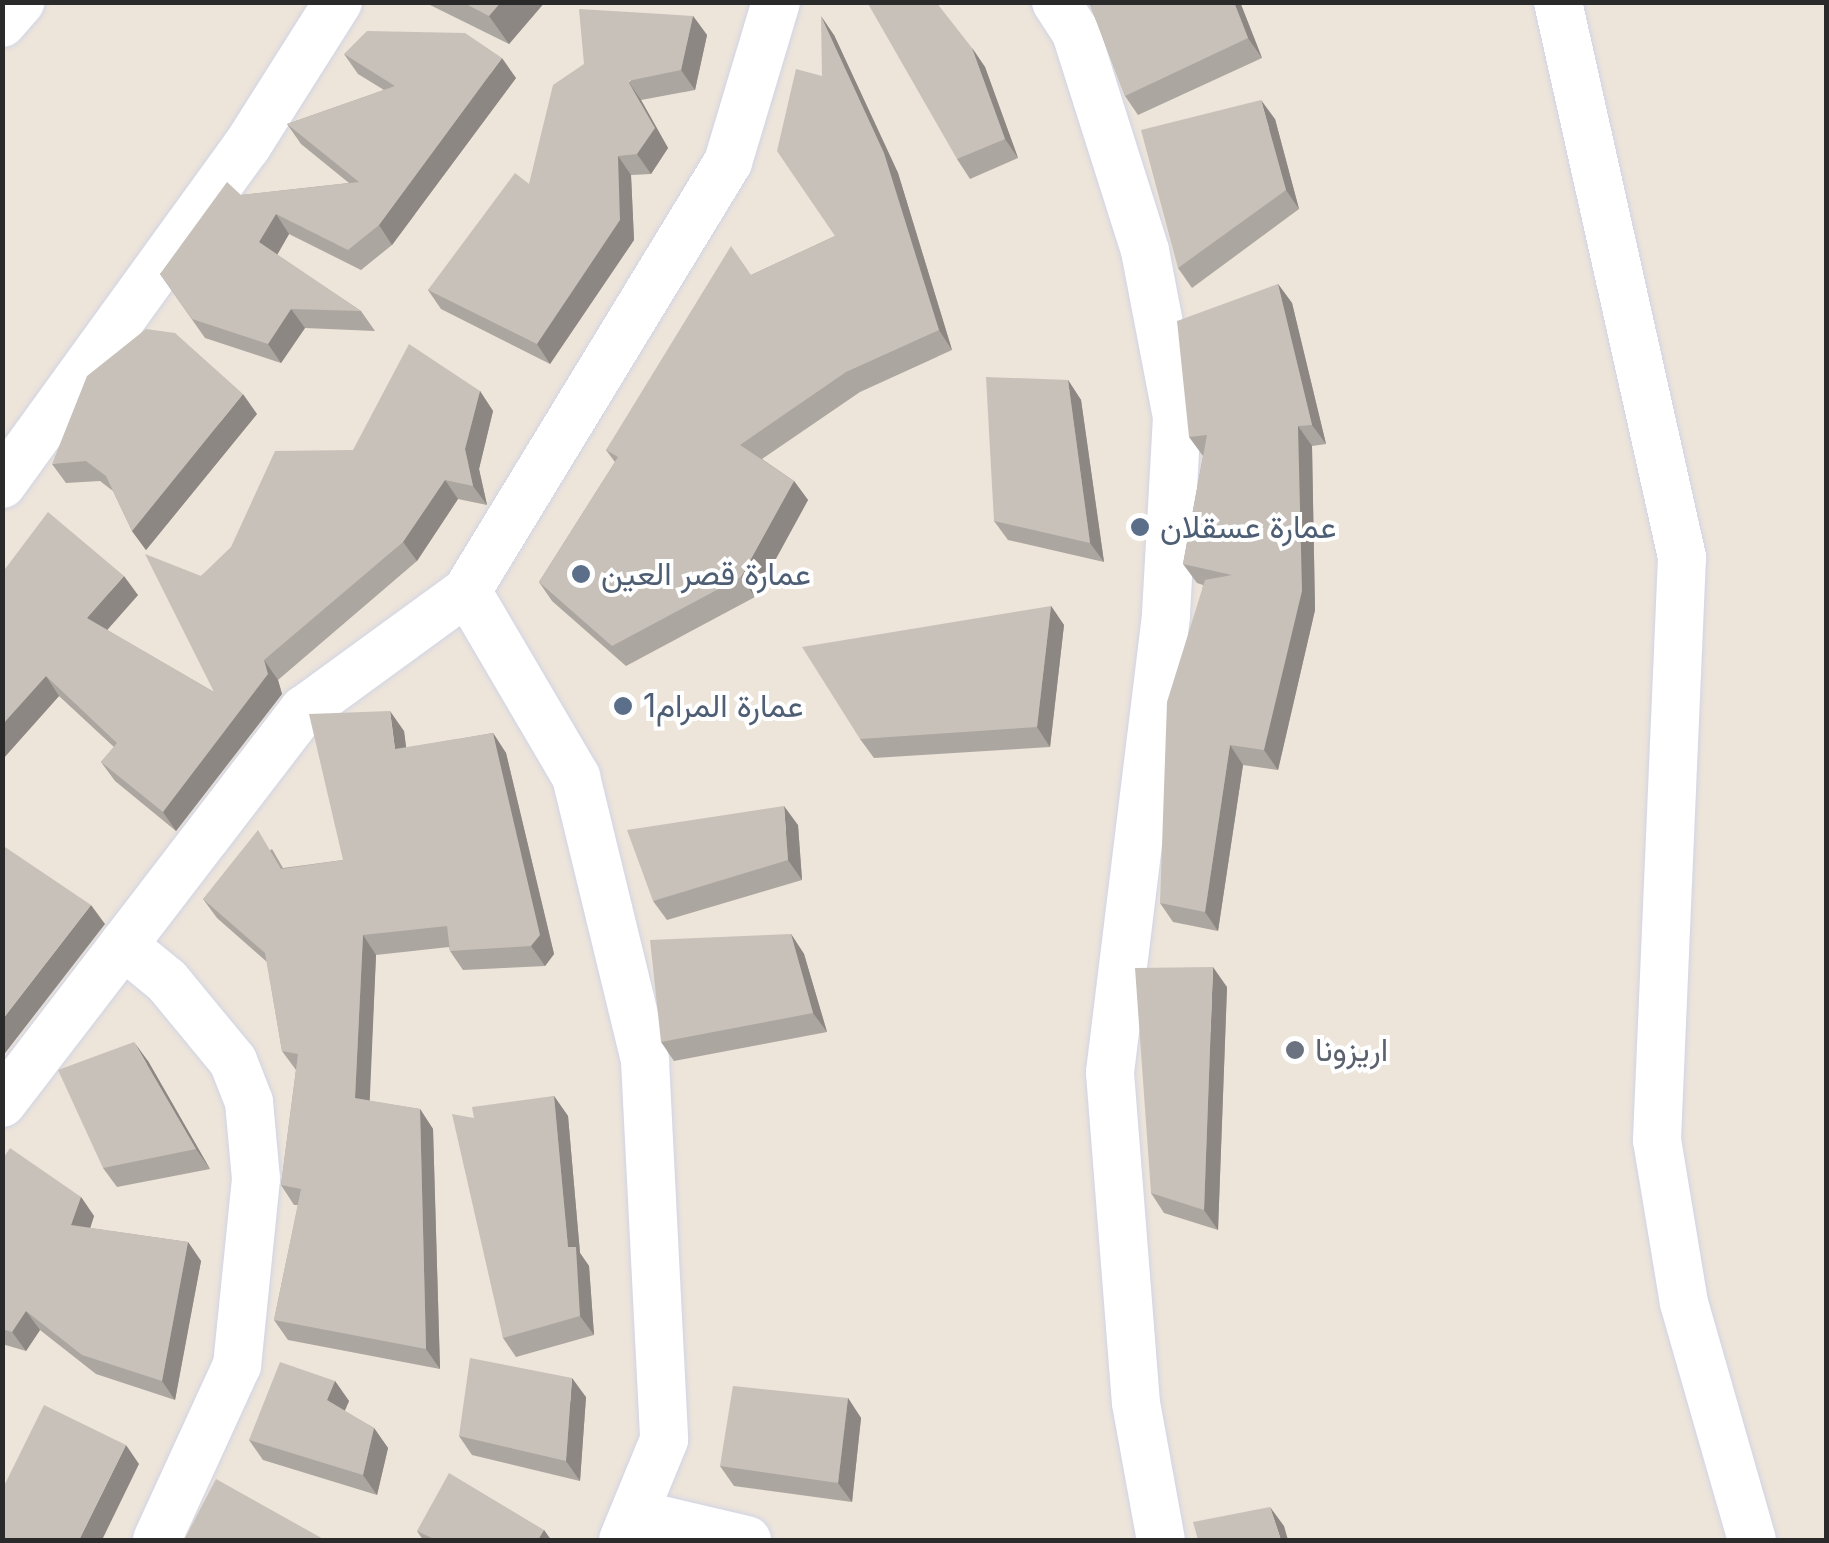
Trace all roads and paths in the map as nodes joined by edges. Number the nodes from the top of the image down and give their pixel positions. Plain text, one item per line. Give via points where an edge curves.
1 (20, 2) edge
2 (338, 2) edge
3 (776, 2) edge
4 (1056, 2) edge
5 (1558, 2) edge
6 (2, 23) edge
7 (2, 484) edge
8 (466, 591) junction
9 (123, 944) junction
10 (2, 1103) edge
11 (629, 1527) edge
12 (156, 1540) edge
13 (747, 1540) edge
14 (1161, 1540) edge
15 (1752, 1540) edge

1 - 6 street
2 - 7 street via 247,146
3 - 8 street via 728,162
4 - 14 street via 1076,33 1145,251 1178,417 1166,616 1110,1074 1136,1403
5 - 15 street via 1682,557 1657,1140 1684,1304
8 - 9 street via 304,710
8 - 11 street via 576,777 645,1061 664,1440
9 - 10 street
9 - 12 street via 166,980 233,1061 249,1102 256,1179 236,1364
11 - 13 street

